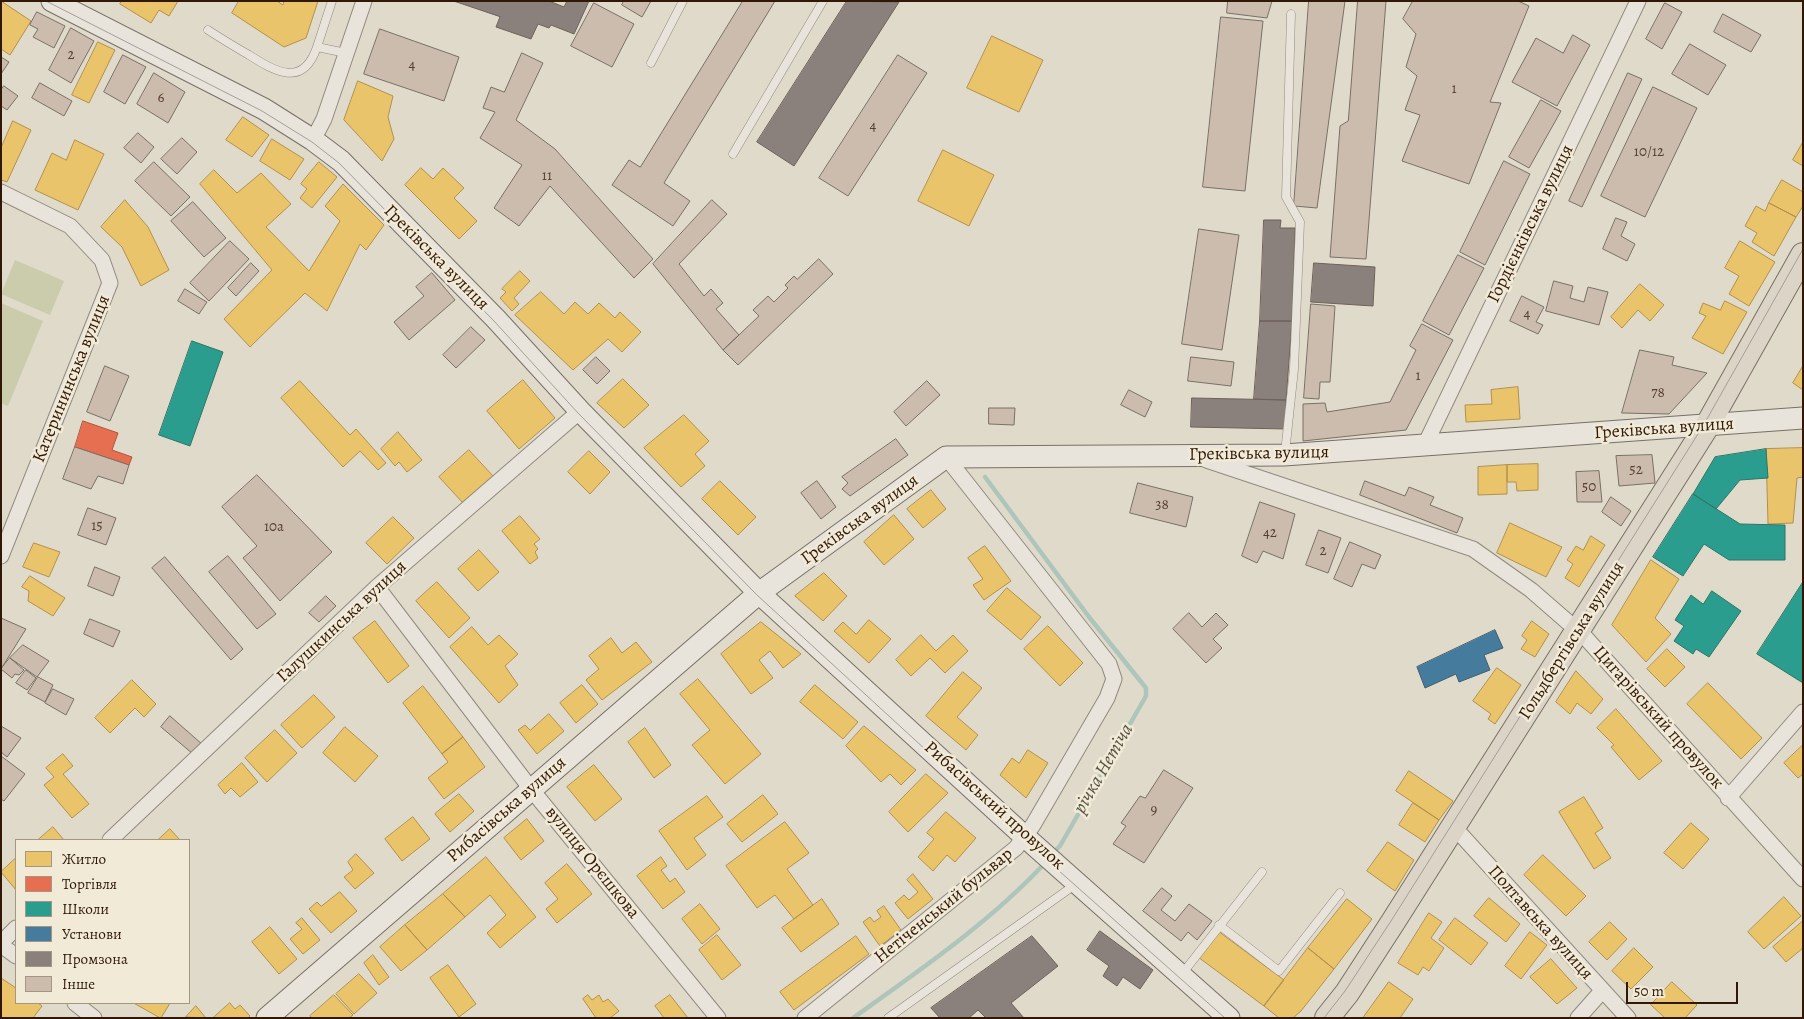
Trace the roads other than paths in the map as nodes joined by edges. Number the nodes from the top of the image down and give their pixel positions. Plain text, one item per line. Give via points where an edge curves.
1 (52, 1) edge
2 (332, 1) edge
3 (364, 1) edge
4 (683, 1) edge
5 (823, 1) edge
6 (1638, 1) edge
7 (1291, 14) dead end
8 (208, 30) dead end
9 (317, 46) junction
10 (346, 53) junction
11 (651, 63) dead end
12 (313, 140) junction
13 (733, 154) dead end
14 (1, 192) edge
15 (1803, 255) edge
16 (580, 411) junction
17 (1803, 418) edge
18 (1707, 426) junction
19 (1424, 447) junction
20 (1284, 455) junction
21 (1193, 456) junction
22 (946, 457) junction
23 (1, 556) edge
24 (377, 587) junction
25 (753, 598) junction
26 (1579, 630) junction
27 (1803, 712) edge
28 (531, 789) junction
29 (1728, 798) junction
30 (1454, 827) junction
31 (1024, 836) junction
32 (111, 839) edge
33 (1262, 872) dead end
34 (1803, 879) edge
35 (1077, 883) junction
36 (1340, 893) dead end
37 (1219, 926) junction
38 (15, 929) edge
39 (1, 944) edge
40 (15, 955) edge
41 (1180, 975) junction
42 (1602, 991) junction
43 (76, 1004) edge
44 (94, 1018) edge
45 (267, 1018) edge
46 (718, 1018) edge
47 (805, 1018) edge
48 (888, 1018) edge
49 (1229, 1018) edge
50 (1327, 1018) edge
51 (1578, 1018) edge
52 (1628, 1018) edge

1 - 12 street, Греківська вулиця via 264,109
2 - 9 lane
3 - 10 street
4 - 11 lane
5 - 13 lane
6 - 19 street, Гордієнківська вулиця
7 - 20 lane via 1286,197 1300,222 1294,369
8 - 9 lane via 278,73 300,71 314,56
9 - 10 lane
10 - 12 street via 324,119
12 - 16 street, Греківська вулиця via 341,162 496,319
14 - 23 street, Катерининська вулиця via 70,226 102,260 110,284
15 - 18 main road, Гольдбергівська вулиця
16 - 24 street, Галушкинська вулиця
16 - 25 street, Греківська вулиця
17 - 18 street, Греківська вулиця
18 - 19 street, Греківська вулиця
18 - 26 main road, Гольдбергівська вулиця
19 - 20 street, Греківська вулиця
20 - 21 street, Греківська вулиця
21 - 22 street, Греківська вулиця
21 - 26 street, Цигарівський провулок via 1473,549 1531,590
22 - 25 street, Греківська вулиця
22 - 31 street, Нетіченський бульвар via 1109,664 1114,679 1107,698
24 - 28 street, вулиця Орєшкова
24 - 32 street, Галушкинська вулиця
25 - 28 street, Рибасівська вулиця
25 - 31 street, Рибасівський провулок
26 - 29 street, Цигарівський провулок
26 - 30 main road, Гольдбергівська вулиця
27 - 29 street
28 - 45 street, Рибасівська вулиця
28 - 46 street, вулиця Орєшкова
29 - 34 street, Цигарівський провулок
30 - 42 street, Полтавська вулиця
30 - 50 main road, Гольдбергівська вулиця via 1347,993
31 - 35 street, Рибасівський провулок
31 - 47 street, Нетіченський бульвар via 1016,848
33 - 37 lane
35 - 41 street, Рибасівський провулок
35 - 48 lane
36 - 37 lane via 1279,972
37 - 41 lane
38 - 39 street
39 - 40 street
41 - 49 street, Рибасівський провулок
42 - 51 street
42 - 52 street, Полтавська вулиця
43 - 44 street

